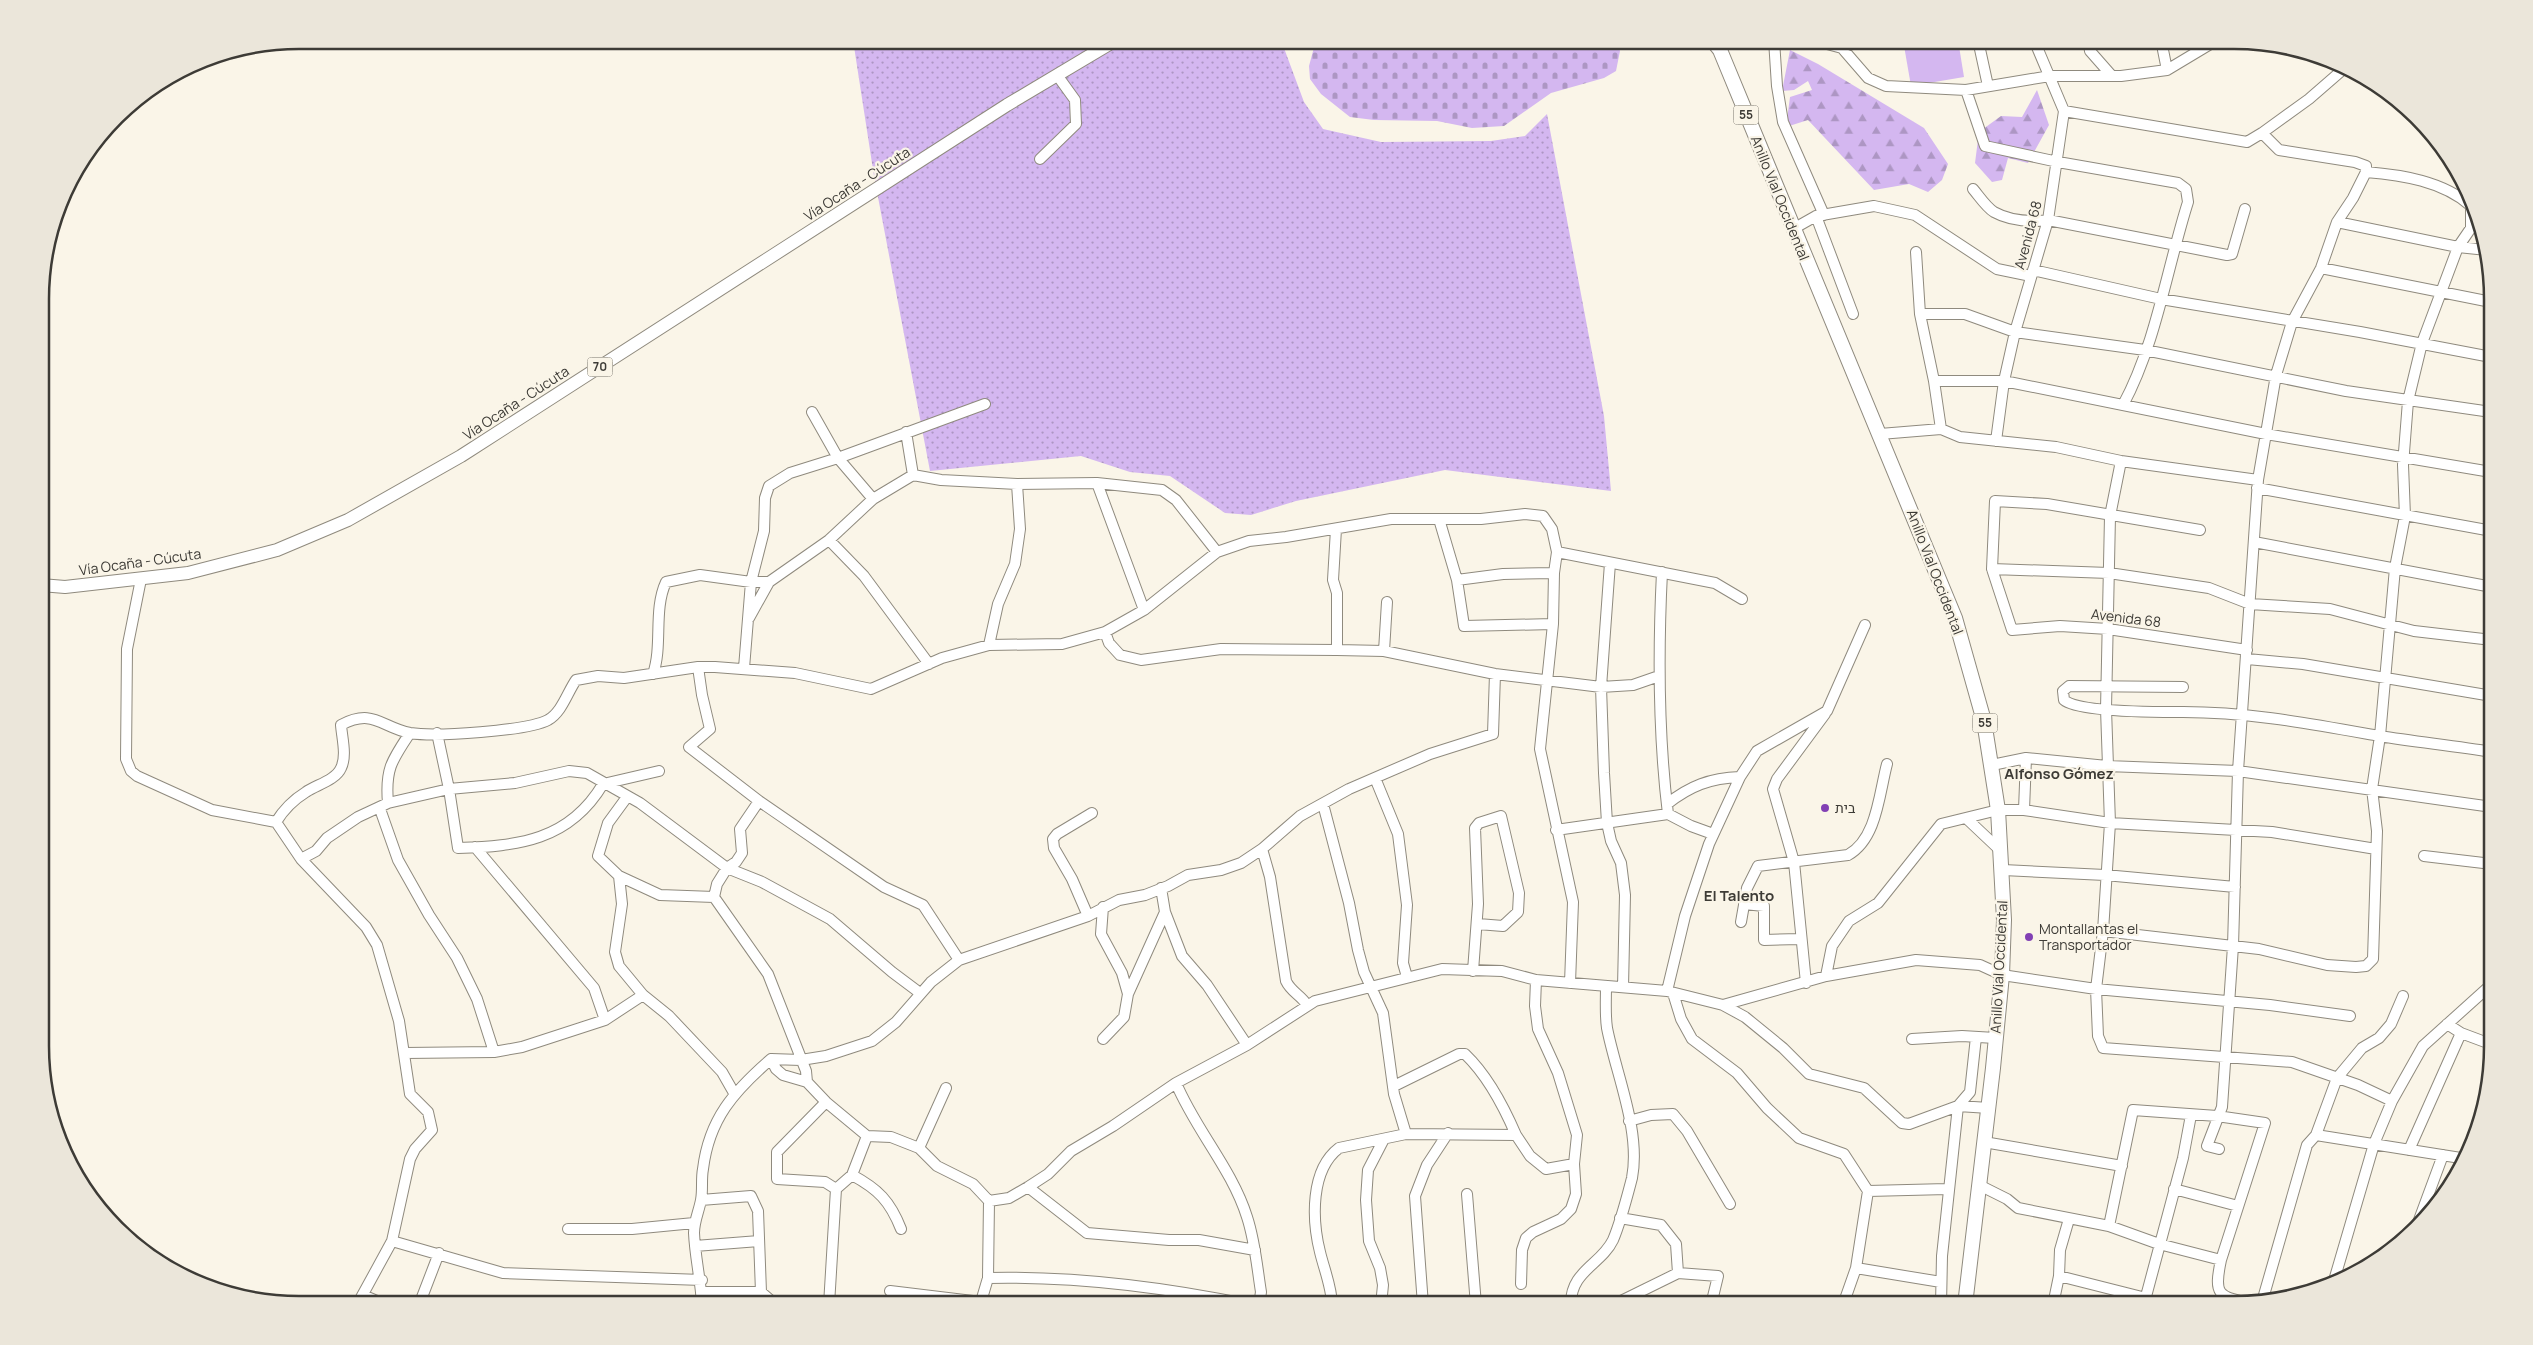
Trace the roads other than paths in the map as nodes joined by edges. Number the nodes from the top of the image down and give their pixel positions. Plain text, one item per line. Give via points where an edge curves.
1 (1101, 49) edge
2 (1719, 49) edge
3 (1775, 49) edge
4 (1843, 49) edge
5 (1980, 49) edge
6 (2038, 49) edge
7 (2090, 49) edge
8 (2163, 49) edge
9 (2202, 49) edge
10 (2167, 70) junction
11 (2340, 72) edge
12 (1058, 75) junction
13 (2050, 76) junction
14 (2112, 76) junction
15 (1988, 86) junction
16 (1966, 90) junction
17 (2064, 110) junction
18 (2262, 134) junction
19 (1040, 159) dead end
20 (2058, 162) junction
21 (2366, 172) junction
22 (1973, 188) dead end
23 (2464, 200) edge
24 (2244, 209) dead end
25 (1820, 216) junction
26 (2048, 220) junction
27 (2337, 222) junction
28 (2472, 222) edge
29 (1793, 229) junction
30 (2175, 244) junction
31 (2458, 247) junction
32 (2479, 249) edge
33 (1916, 252) dead end
34 (2321, 268) junction
35 (2032, 273) junction
36 (2441, 293) junction
37 (2161, 299) junction
38 (2484, 301) edge
39 (1853, 314) dead end
40 (1920, 314) junction
41 (2292, 322) junction
42 (2015, 332) junction
43 (2422, 343) junction
44 (2145, 350) junction
45 (2484, 356) edge
46 (2276, 376) junction
47 (1934, 381) junction
48 (2004, 381) junction
49 (2408, 400) junction
50 (984, 404) dead end
51 (2123, 405) junction
52 (2484, 411) edge
53 (812, 412) dead end
54 (1941, 429) junction
55 (906, 432) junction
56 (1880, 434) junction
57 (2266, 434) junction
58 (1996, 440) junction
59 (2404, 457) junction
60 (838, 458) junction
61 (2121, 461) junction
62 (2484, 471) edge
63 (913, 475) junction
64 (1097, 483) junction
65 (1017, 484) junction
66 (2258, 484) junction
67 (873, 499) junction
68 (2110, 516) junction
69 (2405, 516) junction
70 (1439, 518) junction
71 (1336, 529) junction
72 (2200, 530) dead end
73 (2484, 530) edge
74 (829, 540) junction
75 (2254, 542) junction
76 (1217, 552) junction
77 (1557, 552) junction
78 (1610, 563) junction
79 (2395, 568) junction
80 (1992, 569) junction
81 (1662, 572) junction
82 (1554, 573) junction
83 (2109, 573) junction
84 (141, 579) junction
85 (1458, 580) junction
86 (751, 582) junction
87 (769, 582) junction
88 (2484, 585) edge
89 (49, 586) edge
90 (1742, 599) dead end
91 (1387, 602) dead end
92 (2250, 604) junction
93 (1144, 610) junction
94 (749, 618) junction
95 (1554, 624) junction
96 (2388, 624) junction
97 (1865, 625) dead end
98 (2108, 628) junction
99 (1105, 632) junction
100 (2484, 639) edge
101 (989, 644) junction
102 (1337, 650) junction
103 (1384, 651) junction
104 (2247, 654) junction
105 (929, 664) junction
106 (698, 667) junction
107 (744, 668) junction
108 (653, 674) junction
109 (1496, 674) junction
110 (1659, 676) junction
111 (2384, 676) junction
112 (1548, 681) junction
113 (2107, 686) junction
114 (1601, 687) junction
115 (2183, 687) dead end
116 (2484, 695) edge
117 (2106, 709) junction
118 (1827, 711) junction
119 (2242, 714) junction
120 (410, 733) junction
121 (437, 733) junction
122 (2380, 736) junction
123 (2484, 751) edge
124 (2026, 758) junction
125 (1887, 764) dead end
126 (1992, 765) junction
127 (2107, 766) junction
128 (659, 771) dead end
129 (2238, 772) junction
130 (1740, 777) junction
131 (1375, 778) junction
132 (603, 784) junction
133 (449, 789) junction
134 (2372, 789) junction
135 (627, 797) junction
136 (759, 801) junction
137 (1323, 804) junction
138 (384, 806) junction
139 (2484, 806) edge
140 (1668, 809) junction
141 (1998, 810) junction
142 (2024, 810) junction
143 (1092, 813) dead end
144 (1966, 818) junction
145 (276, 822) junction
146 (1607, 823) junction
147 (2110, 823) junction
148 (1556, 830) junction
149 (2238, 831) junction
150 (1713, 834) junction
151 (475, 847) junction
152 (1262, 849) junction
153 (2376, 849) junction
154 (2002, 852) junction
155 (2424, 856) dead end
156 (300, 859) junction
157 (1794, 862) junction
158 (2484, 863) edge
159 (727, 868) junction
160 (2003, 870) junction
161 (2105, 875) junction
162 (620, 876) junction
163 (2235, 887) junction
164 (1161, 888) junction
165 (714, 897) junction
166 (1744, 904) junction
167 (1103, 906) junction
168 (1165, 912) junction
169 (1088, 916) junction
170 (1741, 922) dead end
171 (1478, 924) junction
172 (2103, 931) junction
173 (1800, 939) junction
174 (2233, 946) junction
175 (959, 960) junction
176 (1473, 971) junction
177 (1826, 976) junction
178 (2002, 976) junction
179 (1407, 977) junction
180 (1536, 980) junction
181 (1570, 983) junction
182 (1806, 983) junction
183 (1606, 986) junction
184 (1371, 987) junction
185 (1623, 987) junction
186 (2096, 989) junction
187 (2484, 991) edge
188 (1670, 992) junction
189 (920, 993) junction
190 (1128, 994) junction
191 (643, 995) junction
192 (2403, 996) dead end
193 (2229, 1002) junction
194 (1307, 1005) junction
195 (1723, 1005) junction
196 (2350, 1016) dead end
197 (605, 1020) junction
198 (2447, 1024) junction
199 (2461, 1033) junction
200 (1976, 1037) junction
201 (1995, 1038) junction
202 (1103, 1039) dead end
203 (1912, 1039) dead end
204 (2484, 1042) edge
205 (1247, 1045) junction
206 (494, 1052) junction
207 (405, 1053) junction
208 (2225, 1056) junction
209 (771, 1059) junction
210 (801, 1060) junction
211 (2337, 1078) junction
212 (807, 1082) junction
213 (1176, 1083) junction
214 (1394, 1086) junction
215 (946, 1088) dead end
216 (734, 1094) junction
217 (2392, 1101) junction
218 (826, 1102) junction
219 (1958, 1106) junction
220 (1989, 1108) junction
221 (2190, 1115) junction
222 (2218, 1116) junction
223 (1629, 1121) junction
224 (1406, 1134) junction
225 (1448, 1134) junction
226 (1516, 1135) junction
227 (2316, 1135) junction
228 (867, 1136) junction
229 (1384, 1139) junction
230 (1984, 1142) junction
231 (2374, 1144) junction
232 (919, 1148) junction
233 (2218, 1149) dead end
234 (2410, 1150) junction
235 (2443, 1155) junction
236 (2459, 1158) edge
237 (1574, 1164) junction
238 (2122, 1166) junction
239 (852, 1175) junction
240 (1979, 1185) junction
241 (1028, 1187) junction
242 (836, 1189) junction
243 (1948, 1189) junction
244 (2174, 1189) junction
245 (1868, 1191) junction
246 (1467, 1194) dead end
247 (701, 1200) junction
248 (989, 1201) junction
249 (1730, 1204) dead end
250 (2238, 1206) junction
251 (2422, 1210) edge
252 (1620, 1218) junction
253 (2069, 1219) junction
254 (694, 1223) junction
255 (2109, 1226) junction
256 (901, 1229) dead end
257 (568, 1230) dead end
258 (392, 1241) junction
259 (760, 1242) junction
260 (2159, 1244) junction
261 (695, 1246) junction
262 (1254, 1250) junction
263 (440, 1253) junction
264 (2221, 1260) junction
265 (1856, 1268) junction
266 (1678, 1273) junction
267 (2336, 1275) edge
268 (2059, 1276) junction
269 (988, 1278) junction
270 (702, 1280) junction
271 (1941, 1282) junction
272 (1521, 1284) dead end
273 (890, 1291) dead end
274 (702, 1292) junction
275 (761, 1292) junction
276 (2264, 1294) edge
277 (363, 1295) edge
278 (423, 1296) edge
279 (702, 1296) edge
280 (766, 1296) edge
281 (830, 1296) edge
282 (928, 1296) edge
283 (983, 1296) edge
284 (1210, 1296) edge
285 (1260, 1296) edge
286 (1330, 1296) edge
287 (1382, 1296) edge
288 (1423, 1296) edge
289 (1475, 1296) edge
290 (1571, 1296) edge
291 (1631, 1296) edge
292 (1712, 1296) edge
293 (1846, 1296) edge
294 (1941, 1296) edge
295 (1966, 1296) edge
296 (2055, 1296) edge
297 (2128, 1296) edge
298 (2146, 1296) edge
299 (2225, 1296) edge

1 - 12 main road, Vía Ocaña - Cúcuta / 70
2 - 29 highway, Anillo Vial Occidental / 55
3 - 25 street via 1783,122
4 - 16 street via 1868,78 1886,86
5 - 15 street
6 - 13 street, Avenida 68
7 - 14 street
8 - 10 street
9 - 10 street
10 - 14 street
11 - 18 street
12 - 19 street via 1075,100 1076,124
12 - 84 main road, Vía Ocaña - Cúcuta / 70 via 461,456 348,520 277,550 188,572
13 - 14 street
13 - 15 street
13 - 17 street, Avenida 68
15 - 16 street
16 - 20 street via 1986,146
17 - 18 street via 2246,142
17 - 20 street, Avenida 68
18 - 21 street via 2279,150 2355,162 2366,166
20 - 26 street, Avenida 68
20 - 30 street via 2178,183 2186,189 2188,202
21 - 23 street via 2396,174 2457,194
21 - 27 street
22 - 26 street via 1993,211 2014,219
24 - 30 street via 2232,254
25 - 29 street
25 - 35 street via 1874,206 1916,215 1997,269
25 - 39 street
26 - 30 street
26 - 35 street, Avenida 68
27 - 31 street
27 - 34 street
28 - 31 street
29 - 56 highway, Anillo Vial Occidental / 55
30 - 37 street
31 - 32 street
31 - 36 street
33 - 40 street
34 - 36 street
34 - 41 street
35 - 37 street
35 - 42 street, Avenida 68
36 - 38 street
36 - 43 street
37 - 41 street
37 - 44 street
40 - 42 street via 1965,314
40 - 47 street
41 - 43 street
41 - 46 street
42 - 44 street
42 - 48 street, Avenida 68
43 - 45 street
43 - 49 street
44 - 46 street
44 - 51 street
46 - 49 street
46 - 57 street
47 - 48 street
47 - 54 street
48 - 51 street
48 - 58 street, Avenida 68
49 - 52 street
49 - 59 street
50 - 55 street
51 - 57 street
53 - 60 street
54 - 56 street
54 - 58 street via 1960,437
55 - 60 street
55 - 63 street
56 - 126 highway, Anillo Vial Occidental / 55 via 1955,618 1984,722
57 - 59 street
57 - 66 street
58 - 61 street via 2056,447
59 - 62 street
59 - 69 street
60 - 67 street
60 - 86 street via 790,473 770,486 765,498 764,531
61 - 66 street
61 - 68 street
63 - 65 street via 941,480
63 - 67 street
64 - 65 street
64 - 76 street via 1162,490 1176,500
64 - 93 street
65 - 101 street via 1020,528 1015,564 998,604
66 - 69 street
66 - 75 street
67 - 74 street
68 - 72 street
68 - 80 street, Avenida 68 via 2047,504 1995,501
68 - 83 street
69 - 73 street
69 - 79 street
70 - 71 street via 1391,519
70 - 77 street via 1543,516 1552,529
70 - 85 street
71 - 76 street via 1249,541
71 - 102 street via 1333,580 1337,593
74 - 87 street
74 - 105 street via 864,576
75 - 79 street
75 - 92 street
76 - 93 street
77 - 78 street
77 - 82 street
78 - 81 street
78 - 114 street
79 - 88 street
79 - 96 street
80 - 83 street
80 - 98 street, Avenida 68 via 2012,630 2060,626
81 - 90 street via 1715,583
81 - 110 street
82 - 85 street via 1503,574
82 - 95 street
83 - 92 street via 2209,588
83 - 98 street
84 - 89 main road, Vía Ocaña - Cúcuta / 70
84 - 145 street via 128,649 126,759 131,772 212,810
85 - 95 street via 1464,626
86 - 87 street
86 - 94 street
86 - 108 street via 700,574 666,582 661,593 657,662
87 - 94 street
91 - 103 street
92 - 96 street via 2330,609
92 - 104 street
93 - 99 street
94 - 107 street
95 - 112 street
96 - 100 street via 2414,631
96 - 111 street
97 - 118 street
98 - 104 street, Avenida 68
98 - 113 street
99 - 101 street via 1062,644
99 - 102 street via 1109,643 1120,655 1141,660 1221,649
101 - 105 street
102 - 103 street
103 - 109 street
104 - 111 street, Avenida 68 via 2353,674
104 - 119 street
105 - 107 street via 871,689 795,673
106 - 107 street
106 - 108 street
106 - 136 street via 710,729 689,747
108 - 121 street via 576,680 559,711 547,721 477,732
109 - 112 street
109 - 131 street via 1493,734 1430,754
110 - 114 street via 1633,685
110 - 140 street via 1661,759
111 - 116 street, Avenida 68
111 - 122 street
112 - 114 street
112 - 148 street via 1540,749
113 - 115 street
113 - 117 street
113 - 117 street via 2069,686 2063,691 2064,700 2070,705
114 - 146 street
117 - 119 street
117 - 127 street
118 - 130 street via 1757,751
118 - 157 street via 1773,789
119 - 122 street via 2310,722
119 - 129 street
120 - 121 street
120 - 138 street via 386,780
120 - 145 street via 367,717 351,720 342,726 344,758 341,770 286,806
121 - 133 street
122 - 123 street
122 - 134 street
124 - 126 street
124 - 127 street
124 - 142 street
125 - 157 street via 1869,834 1860,849 1848,855
126 - 141 highway, Anillo Vial Occidental / 55
127 - 129 street
127 - 147 street
128 - 132 street
129 - 134 street
129 - 149 street
130 - 140 street via 1719,777 1694,785
130 - 150 street
131 - 137 street
131 - 179 street via 1398,834 1406,905 1403,963
132 - 133 street via 587,773 569,771 515,783
132 - 135 street
132 - 151 street via 576,815 539,839
133 - 138 street
133 - 151 street via 458,848
134 - 139 street
134 - 153 street
135 - 159 street via 640,803
135 - 162 street via 608,823 598,856
136 - 159 street via 740,829 742,853
136 - 175 street via 884,887 924,905
137 - 152 street via 1300,816
137 - 184 street via 1358,950
138 - 156 street via 358,817 327,838 316,851
138 - 206 street via 398,860 457,958
140 - 146 street
140 - 150 street via 1691,826
141 - 142 street
141 - 144 street
141 - 154 highway, Anillo Vial Occidental / 55
142 - 147 street
143 - 169 street via 1053,839 1054,848
144 - 154 street
144 - 177 street via 1941,824 1878,904 1849,921 1832,946
145 - 156 street
146 - 148 street
146 - 185 street via 1621,863 1625,895
147 - 149 street
147 - 161 street
148 - 181 street via 1573,902
149 - 153 street via 2272,832
149 - 163 street
150 - 188 street via 1685,916
151 - 197 street via 594,988
152 - 164 street via 1241,863 1188,875
152 - 194 street via 1270,877 1286,981 1289,988 1301,994
153 - 174 street via 2372,960 2366,966 2327,965
154 - 160 highway, Anillo Vial Occidental / 55
155 - 158 street
156 - 207 street via 366,927 377,945 400,1021
157 - 166 street via 1758,866 1747,888
157 - 173 street
159 - 165 street via 717,884
159 - 189 street via 762,882 830,919
160 - 161 street
160 - 178 highway, Anillo Vial Occidental / 55
161 - 163 street
161 - 172 street
162 - 165 street via 660,895
162 - 191 street via 622,904 615,952 618,966
163 - 174 street
164 - 167 street
164 - 168 street
165 - 210 street via 768,974
166 - 170 street
166 - 173 street via 1764,906 1764,940
167 - 169 street
167 - 190 street via 1101,934 1122,973
168 - 190 street
168 - 205 street via 1182,956 1208,985
169 - 175 street
171 - 171 street via 1475,828 1479,823 1501,816 1519,893 1518,912 1503,926
171 - 176 street
172 - 174 street
172 - 186 street
173 - 182 street
174 - 193 street
175 - 189 street
176 - 179 street via 1442,969
176 - 180 street via 1502,972
177 - 178 street via 1916,960 1980,965
177 - 182 street
178 - 186 street
178 - 201 highway, Anillo Vial Occidental / 55
179 - 184 street
180 - 181 street
180 - 237 street via 1538,1029 1567,1100 1576,1135
181 - 183 street
182 - 195 street
183 - 185 street
183 - 223 street via 1607,1027
184 - 194 street
184 - 214 street via 1383,1013
185 - 188 street
186 - 193 street
186 - 208 street via 2098,1036 2103,1048
187 - 198 street
188 - 195 street
188 - 245 street via 1692,1039 1737,1073 1799,1138 1844,1154
189 - 210 street via 896,1022 872,1040 826,1056
190 - 202 street via 1124,1017
191 - 197 street
191 - 216 street via 669,1016 722,1072
192 - 211 street via 2390,1024 2379,1038 2362,1048
193 - 196 street
193 - 208 street
194 - 205 street
195 - 219 street via 1746,1017 1808,1074 1864,1088 1902,1123 1909,1124
197 - 206 street via 522,1047
198 - 199 street
198 - 217 street via 2423,1046
199 - 204 street
199 - 234 street
200 - 201 street
200 - 203 street
200 - 219 street via 1970,1092
201 - 220 highway, Anillo Vial Occidental / 55
205 - 213 street
206 - 207 street
207 - 258 street via 410,1094 428,1112 432,1130 410,1159
208 - 211 street via 2292,1062
208 - 222 street via 2222,1107
209 - 210 street
209 - 212 street via 783,1074
209 - 216 street
210 - 212 street
211 - 217 street
211 - 227 street
212 - 218 street
213 - 241 street via 1071,1151 1048,1174
213 - 262 street via 1236,1192 1247,1217
214 - 224 street
214 - 226 street via 1465,1054 1474,1062
215 - 232 street
216 - 247 street via 712,1130 703,1168
217 - 231 street
218 - 228 street
218 - 242 street via 777,1152 777,1179 824,1182
219 - 220 street
219 - 243 street
220 - 230 highway, Anillo Vial Occidental / 55
221 - 222 street
221 - 238 street via 2133,1110
221 - 244 street
222 - 233 street via 2207,1146
222 - 250 street via 2266,1123
223 - 249 street via 1673,1114 1687,1131
223 - 252 street via 1632,1176
224 - 225 street
224 - 229 street
225 - 226 street
225 - 288 street via 1427,1165 1415,1196
226 - 237 street via 1530,1156 1546,1169
227 - 231 street
227 - 276 street via 2307,1146
228 - 232 street via 891,1137
228 - 239 street
229 - 286 street via 1340,1148 1331,1154 1321,1174 1315,1214
229 - 287 street via 1368,1170 1366,1200 1369,1242 1380,1268
230 - 238 street
230 - 240 highway, Anillo Vial Occidental / 55
231 - 234 street
231 - 267 street
232 - 248 street via 938,1166 973,1184
234 - 235 street
235 - 236 street
235 - 251 street
237 - 272 street via 1576,1194 1572,1210 1526,1238 1522,1250
238 - 255 street
239 - 242 street
239 - 256 street via 875,1187 896,1215
240 - 253 street via 2018,1208
240 - 295 highway, Anillo Vial Occidental / 55
241 - 248 street via 1009,1198
241 - 262 street via 1087,1233 1199,1240
242 - 281 street
243 - 245 street
243 - 271 street
244 - 250 street
244 - 260 street
245 - 265 street
246 - 289 street
247 - 254 street
247 - 259 street via 751,1196 758,1211
248 - 269 street
250 - 264 street
252 - 266 street via 1661,1225 1676,1244
252 - 290 street via 1612,1241 1577,1280
253 - 255 street
253 - 268 street via 2060,1250
254 - 257 street via 632,1229
254 - 261 street
255 - 260 street
258 - 263 street
258 - 277 street
259 - 261 street
259 - 275 street
260 - 264 street
260 - 298 street
261 - 270 street
262 - 285 street
263 - 270 street via 503,1272
263 - 278 street
264 - 299 street via 2216,1283
265 - 271 street
265 - 293 street
266 - 291 street
266 - 292 street via 1718,1276
268 - 296 street
268 - 297 street
269 - 283 street
269 - 284 street via 1046,1277
270 - 274 street
271 - 294 street
273 - 282 street
274 - 275 street
274 - 279 street
275 - 280 street

